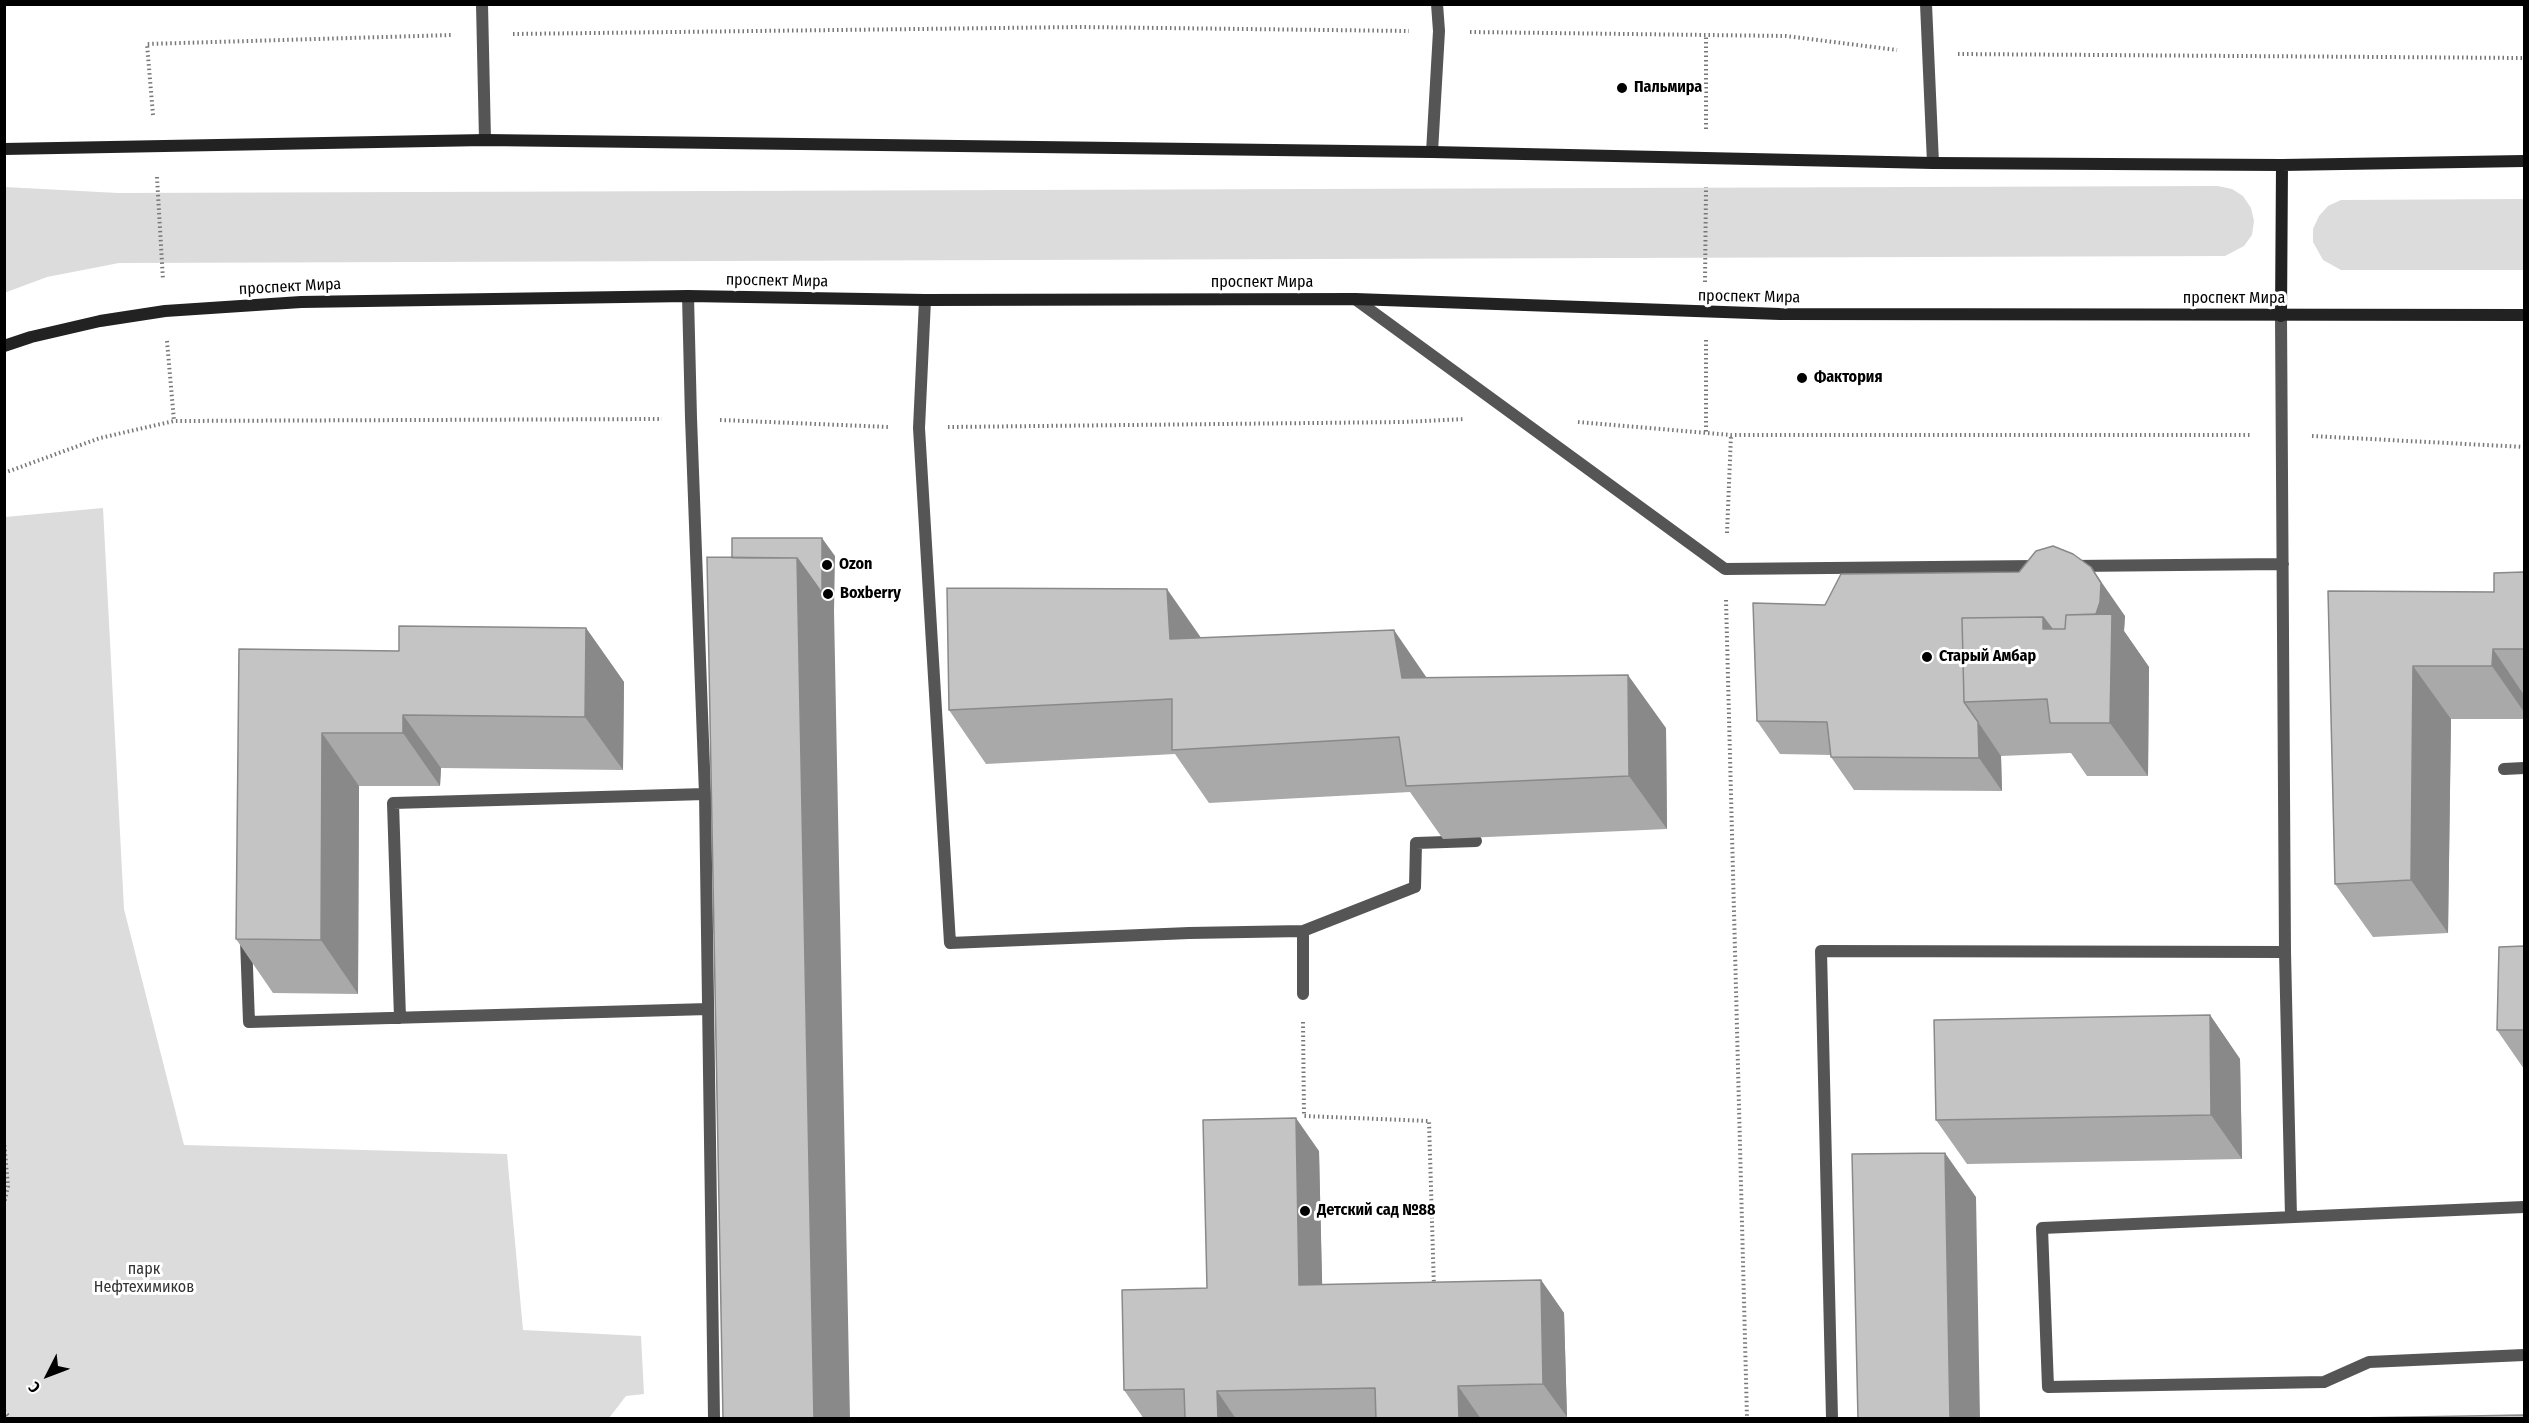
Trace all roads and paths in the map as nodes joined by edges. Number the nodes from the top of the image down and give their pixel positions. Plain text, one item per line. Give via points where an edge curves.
1 (482, 4) edge
2 (1437, 4) edge
3 (1926, 4) edge
4 (1439, 31) junction
5 (483, 34) junction
6 (1706, 35) junction
7 (1928, 54) junction
8 (2524, 58) edge
9 (485, 141) junction
10 (155, 146) junction
11 (4, 149) edge
12 (1432, 152) junction
13 (1706, 158) junction
14 (2524, 161) edge
15 (1933, 163) junction
16 (2282, 165) junction
17 (688, 296) junction
18 (1355, 299) junction
19 (925, 300) junction
20 (165, 311) junction
21 (1706, 312) junction
22 (2524, 315) edge
23 (2281, 316) junction
24 (4, 346) edge
25 (1517, 417) junction
26 (691, 418) junction
27 (174, 421) junction
28 (1576, 422) dead end
29 (918, 428) junction
30 (1706, 432) junction
31 (1731, 435) junction
32 (2282, 435) junction
33 (2524, 447) edge
34 (4, 473) edge
35 (2283, 564) junction
36 (1725, 569) junction
37 (2524, 768) edge
38 (2504, 769) dead end
39 (705, 794) junction
40 (1476, 841) edge
41 (246, 929) edge
42 (1303, 932) junction
43 (2285, 952) junction
44 (1303, 994) joint
45 (708, 1009) junction
46 (400, 1018) junction
47 (4, 1141) edge
48 (4, 1204) edge
49 (2524, 1207) edge
50 (2291, 1217) junction
51 (1434, 1295) edge
52 (2524, 1355) edge
53 (4, 1412) edge
54 (10, 1419) edge
55 (714, 1419) edge
56 (1747, 1419) edge
57 (1832, 1419) edge

1 - 5 lane
2 - 4 lane
3 - 7 lane
4 - 5 path via 1080,27
4 - 6 path
4 - 12 lane
5 - 9 lane
5 - 10 path via 147,44
6 - 7 path via 1786,36
6 - 13 path
7 - 8 path
7 - 15 lane
9 - 10 main road
9 - 12 main road
10 - 11 main road
10 - 20 path
12 - 13 main road
13 - 15 main road
13 - 21 path
14 - 16 main road
15 - 16 main road
16 - 23 main road
17 - 19 main road, проспект Мира
17 - 20 main road, проспект Мира via 302,302
17 - 26 lane
18 - 19 main road, проспект Мира
18 - 21 main road, проспект Мира
18 - 25 lane
19 - 29 lane
20 - 24 main road, проспект Мира via 100,321
20 - 27 path
21 - 23 main road, проспект Мира
21 - 30 path
22 - 23 main road, проспект Мира
23 - 32 lane
25 - 29 path
25 - 36 lane
26 - 27 path
26 - 29 path
26 - 39 lane
27 - 34 path via 100,438
28 - 30 path
29 - 42 lane via 950,943
30 - 31 path
31 - 32 path
31 - 36 path
32 - 33 path
32 - 35 lane
35 - 36 lane
35 - 43 lane
36 - 56 path
37 - 38 lane
39 - 45 lane
39 - 46 lane via 393,803
40 - 42 lane via 1416,843 1415,886
41 - 46 lane via 249,1022
42 - 44 lane
43 - 50 lane
43 - 57 lane via 1821,951
44 - 51 path via 1304,1116 1429,1121
45 - 46 lane
45 - 55 lane
47 - 48 path via 8,1186
49 - 50 lane
50 - 52 lane via 2042,1228 2048,1387 2324,1382 2369,1362
53 - 54 path

